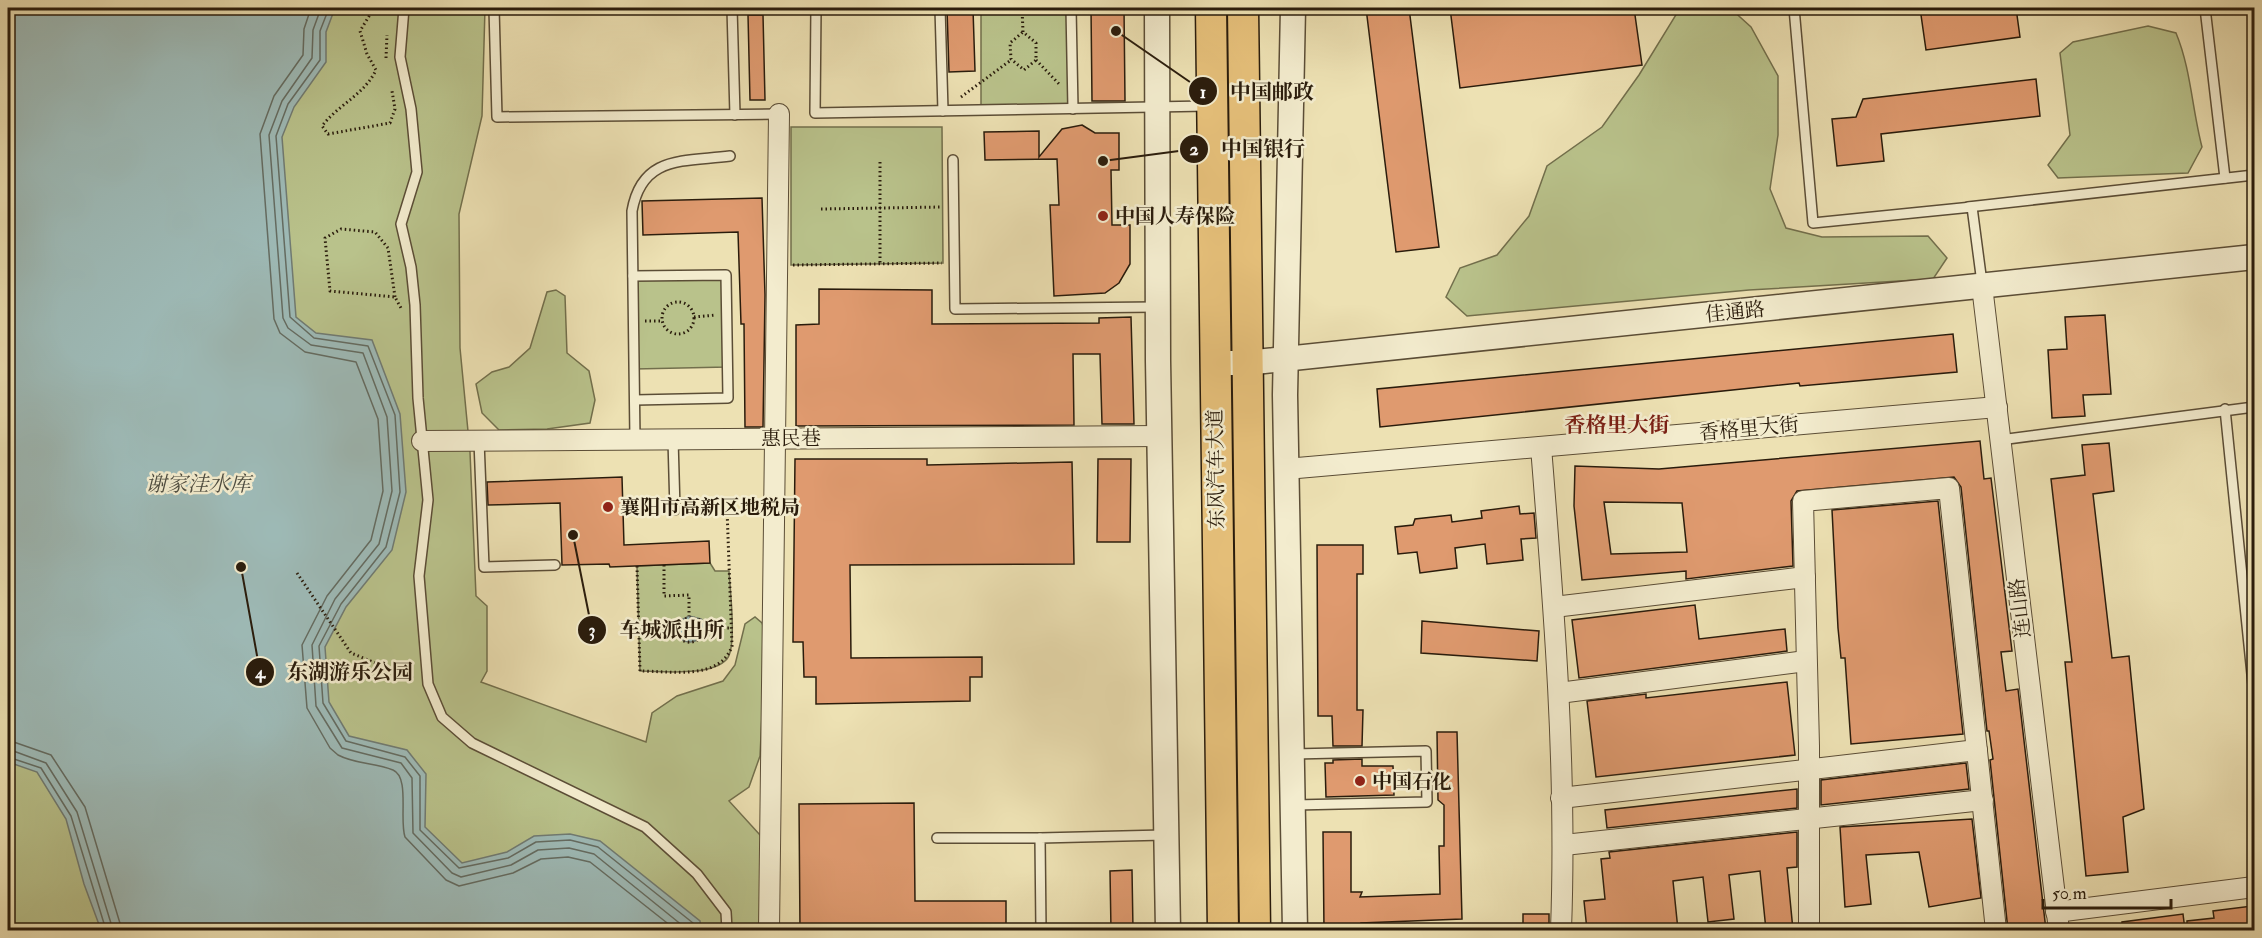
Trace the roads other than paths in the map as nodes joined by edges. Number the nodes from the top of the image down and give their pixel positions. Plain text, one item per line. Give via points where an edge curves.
1 (404, 8) edge
2 (494, 8) edge
3 (732, 8) edge
4 (816, 8) edge
5 (940, 8) edge
6 (1071, 8) edge
7 (1157, 8) edge
8 (1211, 8) edge
9 (1243, 8) edge
10 (1293, 8) edge
11 (1794, 8) edge
12 (2205, 8) edge
13 (1073, 104) junction
14 (1212, 106) junction
15 (1158, 107) junction
16 (943, 111) junction
17 (778, 114) joint
18 (735, 115) junction
19 (730, 156) dead end
20 (953, 160) dead end
21 (2254, 175) edge
22 (2225, 178) junction
23 (1966, 208) junction
24 (2254, 257) edge
25 (633, 276) junction
26 (1982, 286) junction
27 (1158, 307) junction
28 (1286, 359) junction
29 (1214, 363) junction
30 (1246, 363) junction
31 (635, 400) junction
32 (1996, 407) junction
33 (2254, 407) edge
34 (2225, 409) junction
35 (1160, 436) junction
36 (774, 438) junction
37 (635, 439) junction
38 (673, 439) junction
39 (2000, 440) junction
40 (422, 441) junction
41 (479, 441) junction
42 (1541, 447) junction
43 (1286, 469) junction
44 (675, 510) road end
45 (555, 565) dead end
46 (1805, 577) junction
47 (1554, 607) junction
48 (1806, 661) junction
49 (1559, 693) junction
50 (2254, 694) edge
51 (1977, 750) junction
52 (1292, 754) junction
53 (1809, 769) junction
54 (1562, 798) junction
55 (1983, 801) junction
56 (1292, 805) junction
57 (1809, 819) junction
58 (1167, 835) junction
59 (937, 838) dead end
60 (1040, 838) junction
61 (1564, 845) junction
62 (2254, 887) edge
63 (2058, 921) edge
64 (727, 930) edge
65 (769, 930) edge
66 (1041, 930) edge
67 (1168, 930) edge
68 (1223, 930) edge
69 (1255, 930) edge
70 (1295, 930) edge
71 (1561, 930) edge
72 (1809, 930) edge
73 (1996, 930) edge

1 - 40 lane via 400,57 411,109 417,172 400,224 411,267
2 - 18 lane via 497,117
3 - 18 lane
4 - 16 lane via 815,113
5 - 16 lane
6 - 13 lane
7 - 15 street
8 - 14 main road, 东风汽车大道
9 - 30 main road, 东风汽车大道
10 - 28 street
11 - 23 lane via 1813,223
12 - 22 lane
13 - 15 lane
13 - 16 lane
14 - 15 lane
14 - 29 main road, 东风汽车大道
15 - 27 street
17 - 18 lane
17 - 36 street
19 - 25 lane via 661,165 644,178 633,211
20 - 27 lane via 955,309
21 - 22 lane
22 - 23 lane
23 - 26 lane via 1972,207
24 - 26 street, 佳通路
25 - 31 lane
25 - 31 lane via 726,275 728,398
26 - 28 street, 佳通路
26 - 32 street, 连山路
27 - 35 street
28 - 30 street, 佳通路
28 - 43 street
29 - 30 street, 佳通路
29 - 68 main road, 东风汽车大道
30 - 69 main road, 东风汽车大道
31 - 37 lane
32 - 39 street, 连山路
32 - 42 street, 香格里大街
33 - 34 lane
34 - 39 lane
34 - 50 lane
35 - 36 street, 惠民巷
35 - 58 street
36 - 38 street, 惠民巷
36 - 65 street
37 - 38 street, 惠民巷
37 - 41 street, 惠民巷
38 - 44 lane
39 - 63 street, 连山路
40 - 41 street, 惠民巷
40 - 64 lane via 428,500 419,576 428,684 442,717 472,743 645,827 697,874 726,912
41 - 45 lane via 484,567
42 - 43 street, 香格里大街
42 - 47 street
43 - 52 street
46 - 47 street
46 - 48 street
46 - 51 street via 1803,501 1949,488
47 - 49 street
48 - 49 street
48 - 53 street
49 - 54 street
51 - 53 street
51 - 55 street
52 - 56 street
52 - 56 lane via 1426,751 1427,802
53 - 54 street
53 - 57 street
54 - 61 street
55 - 57 street
55 - 73 street
56 - 70 street
57 - 61 street
57 - 72 street
58 - 60 lane
58 - 67 street
59 - 60 lane
60 - 66 lane
61 - 71 street
62 - 63 street

